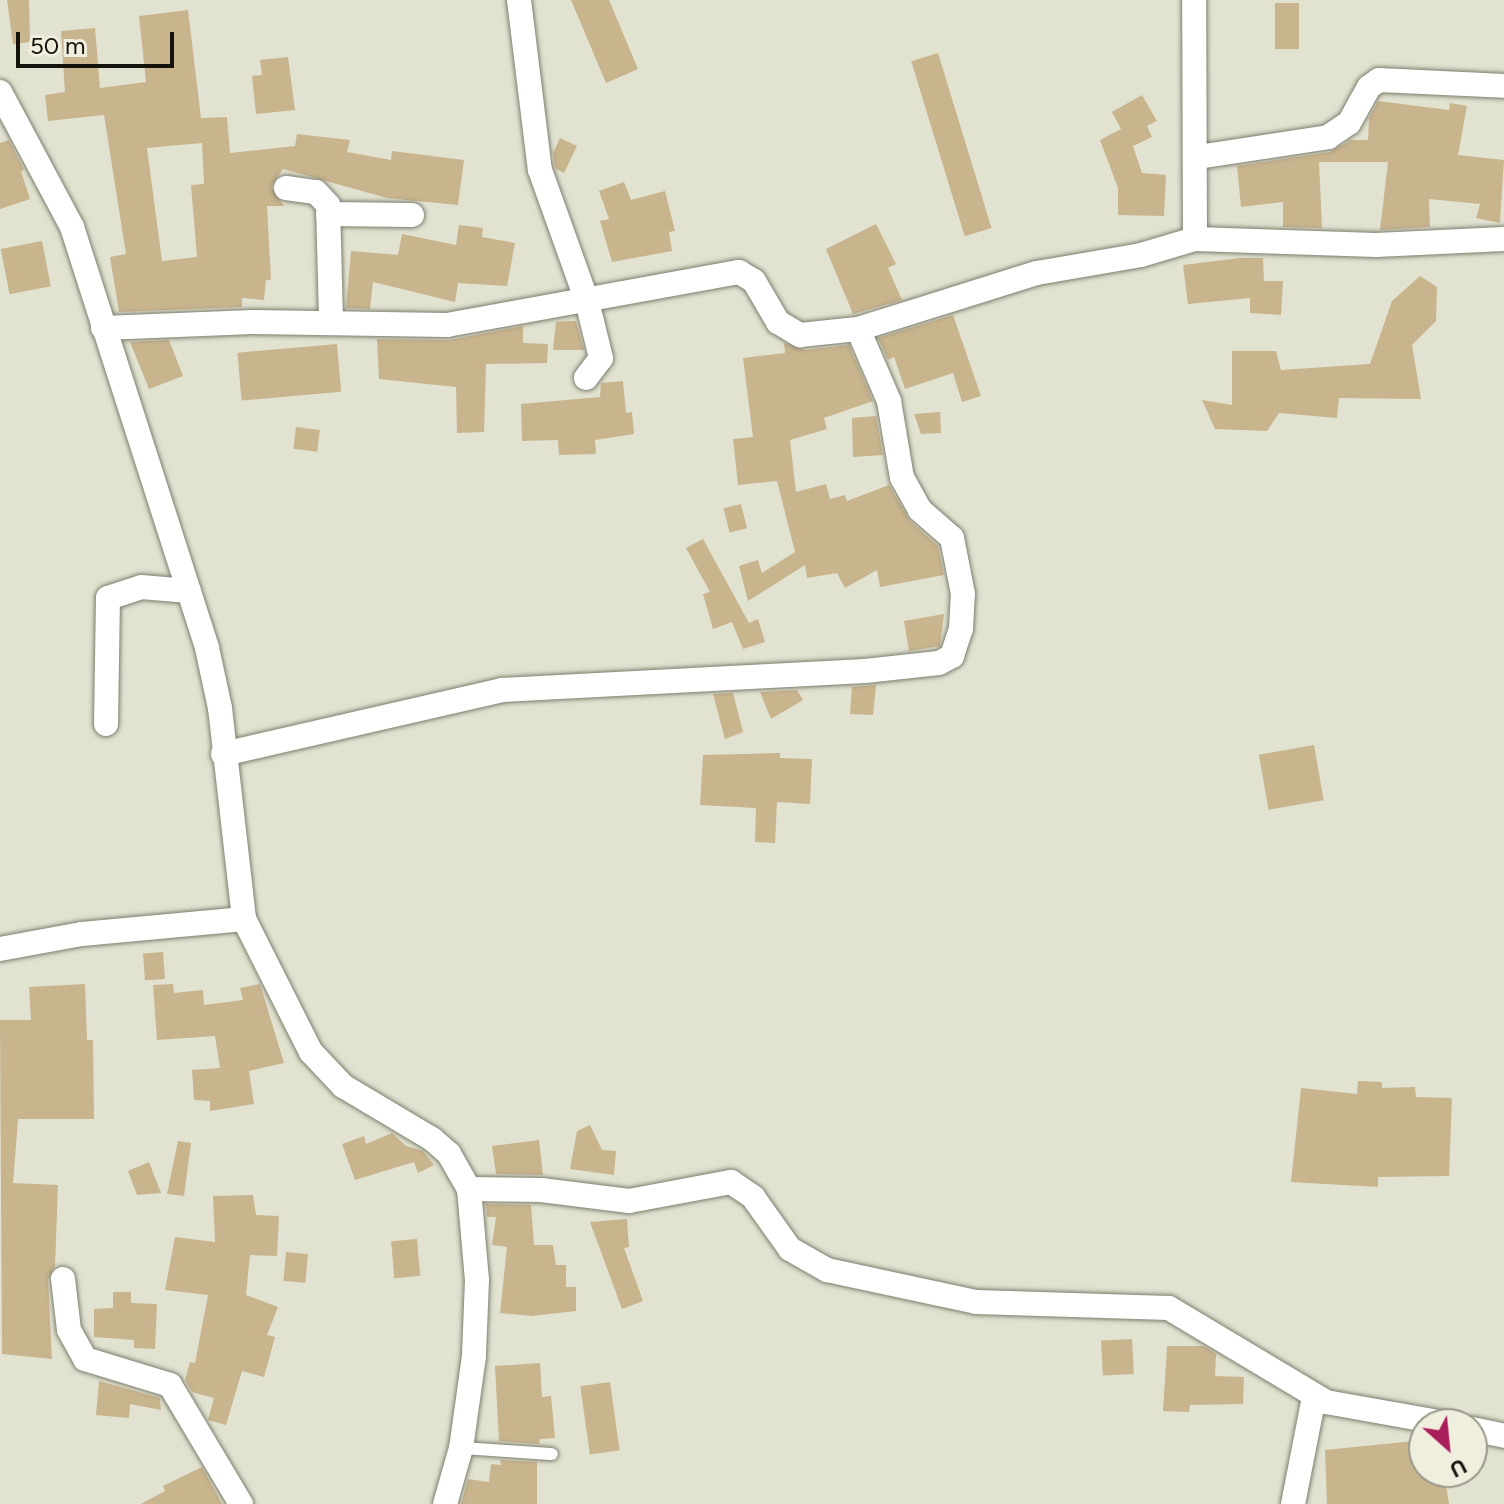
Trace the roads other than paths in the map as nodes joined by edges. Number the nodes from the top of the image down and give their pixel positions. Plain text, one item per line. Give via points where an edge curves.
1 (519, 0) edge
2 (1194, 0) edge
3 (1504, 86) edge
4 (0, 92) edge
5 (1198, 157) junction
6 (286, 188) dead end
7 (328, 214) junction
8 (412, 215) dead end
9 (1195, 239) junction
10 (1504, 239) edge
11 (587, 301) junction
12 (331, 322) junction
13 (103, 328) junction
14 (858, 329) junction
15 (586, 378) dead end
16 (189, 591) junction
17 (106, 724) dead end
18 (223, 754) junction
19 (244, 919) junction
20 (0, 949) edge
21 (469, 1189) junction
22 (63, 1279) dead end
23 (1314, 1397) junction
24 (1408, 1416) edge
25 (461, 1448) junction
26 (552, 1454) dead end
27 (241, 1504) edge
28 (445, 1504) edge
29 (1293, 1504) edge

1 - 11 street via 540,170
2 - 5 street
3 - 5 street via 1379,80 1369,87 1349,123 1328,137
4 - 13 street via 66,211
5 - 9 street
6 - 7 street via 316,192
7 - 8 street
7 - 12 street
9 - 10 street via 1376,245
9 - 14 street via 1141,255 1037,273
11 - 12 street via 447,325
11 - 14 street via 739,272 754,281 788,331 800,335
11 - 15 street via 601,358
12 - 13 street
13 - 16 street
14 - 18 street via 889,401 902,478 920,510 952,538 963,594 961,629 952,656 939,663 865,671 502,690
16 - 17 street via 141,587 108,598
16 - 18 street via 214,676
18 - 19 street
19 - 20 street via 82,934
19 - 21 street via 311,1052 343,1086 432,1139 449,1154
21 - 23 street via 541,1190 629,1201 731,1182 753,1197 790,1249 827,1270 976,1302 1169,1308
21 - 25 street via 476,1295
22 - 27 street via 69,1330 85,1359 170,1385
23 - 24 street
23 - 29 street
25 - 26 lane
25 - 28 street

